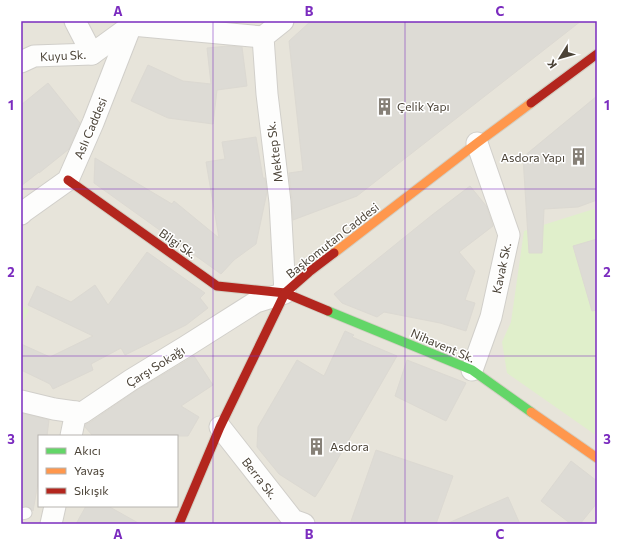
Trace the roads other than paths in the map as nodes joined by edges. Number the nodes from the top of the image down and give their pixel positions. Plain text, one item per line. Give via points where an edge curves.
1 (75, 21) edge
2 (283, 21) edge
3 (132, 23) edge
4 (264, 37) junction
5 (92, 54) junction
6 (597, 54) edge
7 (21, 62) edge
8 (477, 143) junction
9 (68, 180) junction
10 (21, 214) edge
11 (285, 293) junction
12 (472, 370) junction
13 (21, 401) edge
14 (76, 412) junction
15 (220, 426) junction
16 (71, 435) edge
17 (597, 458) edge
18 (55, 507) edge
19 (51, 524) edge
20 (178, 524) edge
21 (304, 524) edge

1 - 5 street
2 - 4 street
3 - 4 street
3 - 5 street, Kuyu Sk.
3 - 9 street, Aslı Caddesi
4 - 11 street, Mektep Sk. via 267,94 280,202
5 - 7 street, Kuyu Sk. via 34,56
6 - 8 street, Başkomutan Caddesi
8 - 11 street, Başkomutan Caddesi
8 - 12 street, Kavak Sk. via 509,234 490,317
9 - 10 street
9 - 11 street, Bilgi Sk. via 217,286
11 - 12 street, Nihavent Sk.
11 - 14 street, Çarşı Sokağı via 256,302 82,413
11 - 15 street, Başkomutan Caddesi
12 - 17 street, Nihavent Sk.
13 - 14 street, Çarşı Sokağı
14 - 16 street
15 - 20 street, Başkomutan Caddesi
15 - 21 street, Berra Sk. via 293,520
18 - 19 street

